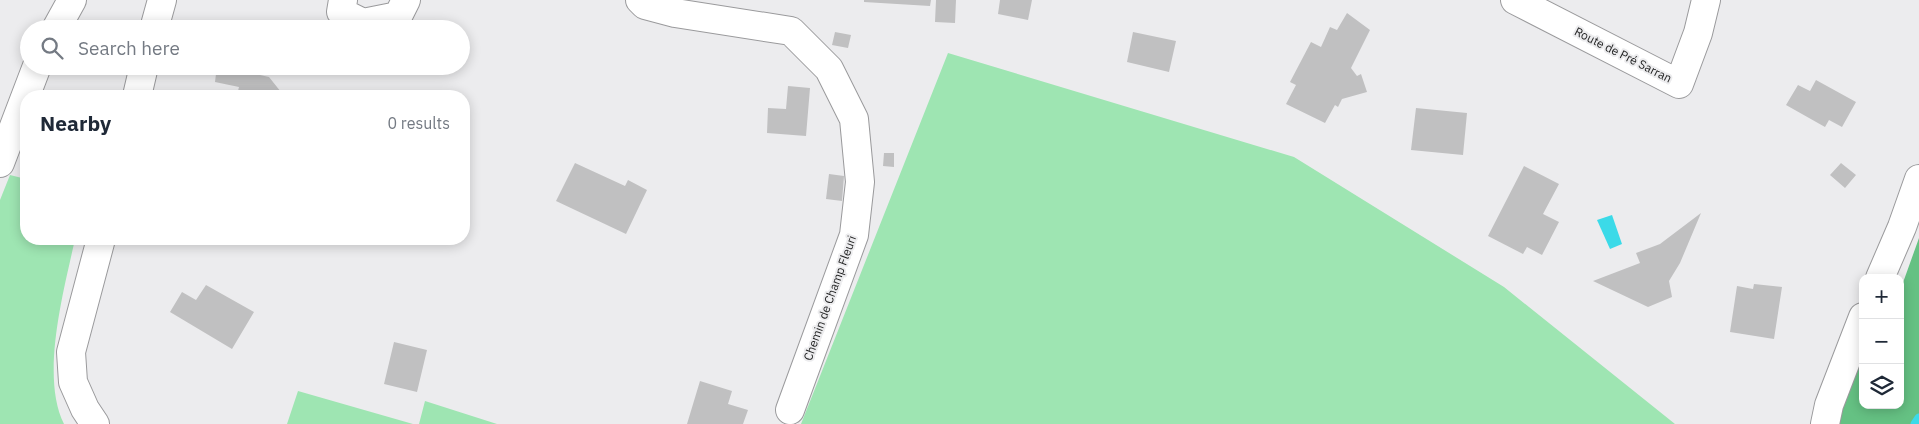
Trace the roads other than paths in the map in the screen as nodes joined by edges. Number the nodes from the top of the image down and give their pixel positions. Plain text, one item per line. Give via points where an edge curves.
1 (72, 0) edge
2 (162, 0) edge
3 (343, 0) edge
4 (406, 0) edge
5 (640, 0) edge
6 (1515, 0) edge
7 (1706, 0) edge
8 (61, 20) edge
9 (156, 20) edge
10 (357, 20) edge
11 (378, 20) edge
12 (34, 75) edge
13 (142, 75) edge
14 (28, 90) edge
15 (138, 90) edge
16 (20, 111) edge
17 (0, 163) edge
18 (1919, 179) edge
19 (99, 245) edge
20 (1882, 274) edge
21 (1862, 319) edge
22 (790, 410) dead end
23 (95, 424) edge
24 (1825, 424) edge

1 - 8 street
2 - 9 street
3 - 10 street via 341,12
4 - 11 street via 398,16
5 - 22 street, Chemin de Champ Fleuri via 645,5 675,13 791,31 829,68 854,119 860,182 854,235
6 - 7 street, Route de Pré Sarran via 1679,84
12 - 14 street
13 - 15 street
16 - 17 street
18 - 20 street
19 - 23 street via 71,352 74,382
21 - 24 street via 1829,405

